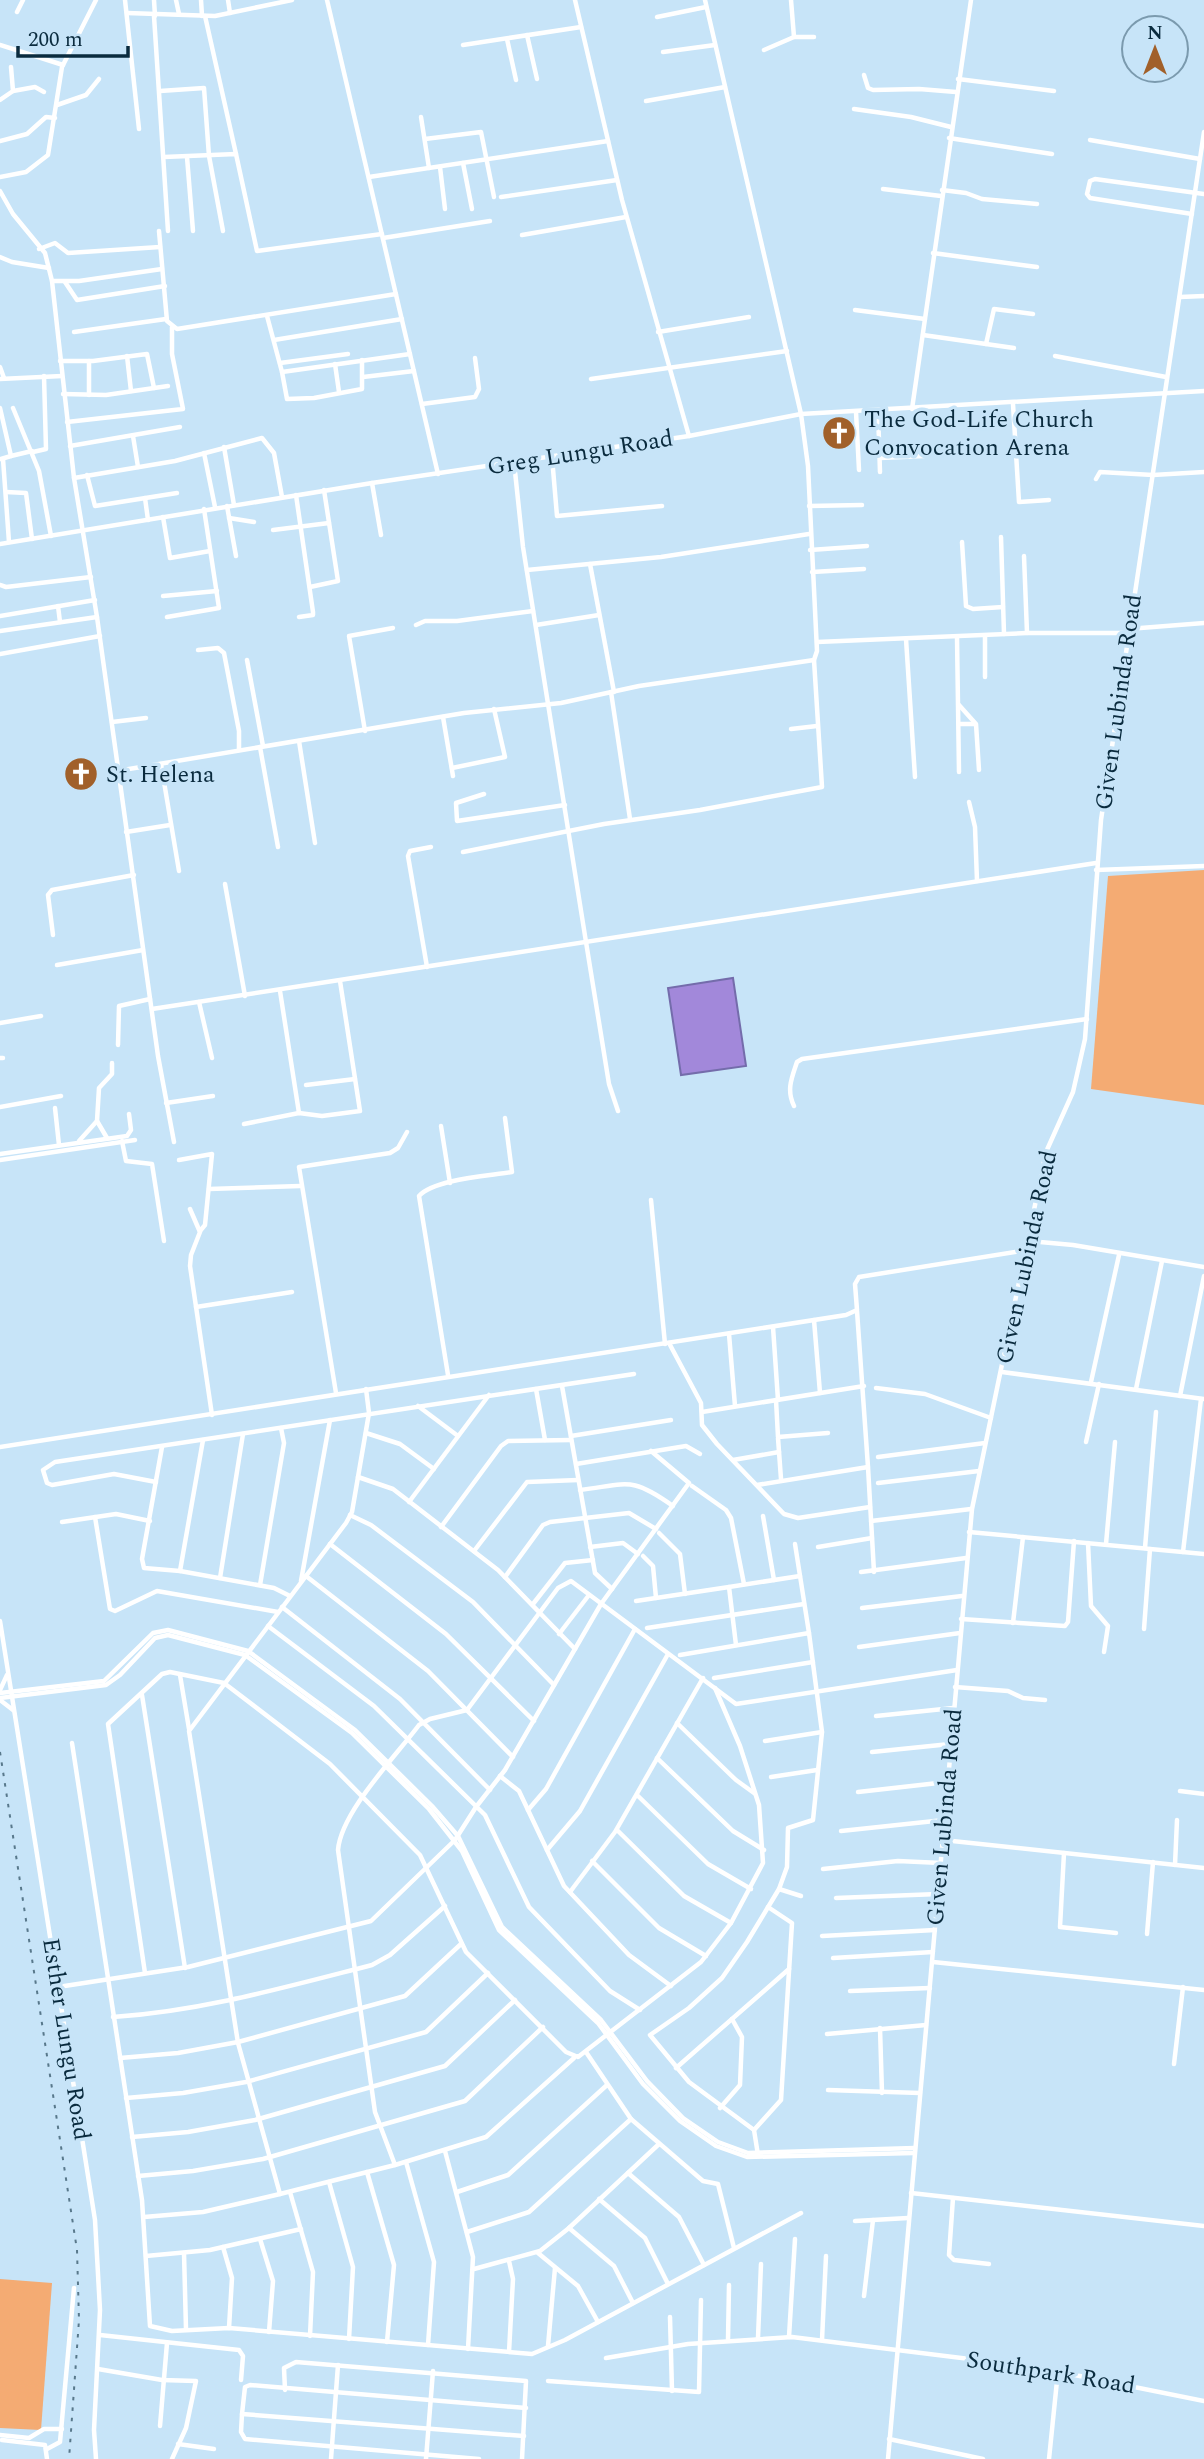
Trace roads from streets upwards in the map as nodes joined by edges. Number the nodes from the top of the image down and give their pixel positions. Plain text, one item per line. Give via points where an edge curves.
1 (23, 0) edge
2 (96, 0) edge
3 (125, 0) edge
4 (154, 0) edge
5 (176, 0) edge
6 (201, 0) edge
7 (229, 0) edge
8 (249, 0) edge
9 (292, 0) edge
10 (327, 0) edge
11 (575, 0) edge
12 (705, 0) edge
13 (791, 0) edge
14 (971, 0) edge
15 (272, 2) edge
16 (706, 7) junction
17 (250, 8) junction
18 (17, 12) dead end
19 (127, 13) junction
20 (179, 14) junction
21 (230, 14) junction
22 (154, 16) junction
23 (204, 16) junction
24 (657, 16) dead end
25 (581, 27) junction
26 (527, 36) junction
27 (794, 37) junction
28 (814, 37) dead end
29 (507, 39) junction
30 (0, 45) edge
31 (463, 45) dead end
32 (715, 45) junction
33 (764, 50) dead end
34 (663, 52) dead end
35 (63, 65) junction
36 (11, 67) dead end
37 (864, 75) dead end
38 (99, 79) dead end
39 (537, 79) dead end
40 (958, 79) junction
41 (516, 80) dead end
42 (725, 87) junction
43 (13, 91) junction
44 (160, 91) junction
45 (1054, 91) dead end
46 (44, 92) dead end
47 (956, 92) junction
48 (0, 100) edge
49 (646, 101) dead end
50 (57, 106) junction
51 (854, 109) dead end
52 (421, 117) dead end
53 (55, 118) junction
54 (951, 127) junction
55 (139, 128) dead end
56 (1204, 132) edge
57 (949, 138) junction
58 (425, 139) junction
59 (1090, 140) dead end
60 (0, 141) edge
61 (608, 141) junction
62 (236, 154) junction
63 (1052, 154) dead end
64 (209, 156) junction
65 (164, 157) junction
66 (187, 157) junction
67 (1200, 159) junction
68 (486, 160) junction
69 (463, 163) junction
70 (440, 167) junction
71 (429, 168) junction
72 (0, 177) edge
73 (369, 177) junction
74 (617, 180) junction
75 (883, 189) dead end
76 (942, 190) junction
77 (1195, 194) junction
78 (1204, 194) edge
79 (1, 196) edge
80 (494, 197) dead end
81 (501, 197) dead end
82 (941, 197) junction
83 (1037, 204) dead end
84 (445, 209) dead end
85 (472, 209) dead end
86 (1192, 214) junction
87 (626, 217) junction
88 (490, 221) dead end
89 (168, 231) dead end
90 (193, 231) dead end
91 (223, 231) dead end
92 (159, 232) dead end
93 (522, 235) dead end
94 (382, 236) junction
95 (160, 247) junction
96 (39, 248) junction
97 (933, 253) junction
98 (0, 257) edge
99 (1037, 267) dead end
100 (49, 268) junction
101 (162, 269) junction
102 (52, 281) junction
103 (65, 282) junction
104 (164, 286) junction
105 (396, 294) junction
106 (1204, 296) edge
107 (1180, 297) junction
108 (855, 310) dead end
109 (1033, 314) dead end
110 (267, 316) junction
111 (749, 317) dead end
112 (166, 319) junction
113 (402, 319) junction
114 (925, 319) junction
115 (172, 327) junction
116 (74, 332) dead end
117 (658, 332) junction
118 (923, 335) junction
119 (274, 340) junction
120 (986, 344) junction
121 (1014, 348) dead end
122 (787, 351) junction
123 (348, 354) dead end
124 (410, 354) junction
125 (127, 356) junction
126 (1055, 356) dead end
127 (475, 358) dead end
128 (362, 360) junction
129 (60, 361) junction
130 (89, 361) junction
131 (280, 363) junction
132 (335, 364) junction
133 (0, 367) edge
134 (668, 367) junction
135 (414, 371) junction
136 (282, 372) junction
137 (44, 376) junction
138 (62, 376) junction
139 (363, 377) junction
140 (1166, 377) junction
141 (2, 378) edge
142 (591, 379) dead end
143 (168, 386) dead end
144 (154, 388) junction
145 (131, 391) junction
146 (1204, 391) edge
147 (339, 392) junction
148 (63, 394) junction
149 (1164, 394) junction
150 (89, 395) junction
151 (422, 404) junction
152 (1013, 404) junction
153 (0, 408) edge
154 (13, 408) dead end
155 (912, 409) junction
156 (878, 411) junction
157 (856, 412) junction
158 (801, 414) junction
159 (67, 422) junction
160 (180, 427) dead end
161 (132, 436) junction
162 (689, 436) junction
163 (70, 446) junction
164 (224, 447) junction
165 (32, 452) junction
166 (204, 453) junction
167 (11, 456) junction
168 (924, 456) dead end
169 (552, 457) junction
170 (880, 458) junction
171 (1, 459) edge
172 (514, 463) junction
173 (138, 467) junction
174 (859, 470) dead end
175 (880, 472) dead end
176 (1204, 472) edge
177 (438, 474) junction
178 (87, 475) junction
179 (1153, 475) junction
180 (74, 478) junction
181 (1096, 480) dead end
182 (372, 482) junction
183 (324, 490) junction
184 (6, 492) junction
185 (177, 493) dead end
186 (296, 495) junction
187 (282, 497) junction
188 (145, 498) junction
189 (1049, 500) dead end
190 (234, 505) junction
191 (862, 505) dead end
192 (228, 506) junction
193 (662, 506) dead end
194 (809, 506) junction
195 (215, 508) junction
196 (204, 509) junction
197 (163, 517) junction
198 (229, 519) junction
199 (148, 520) junction
200 (254, 522) dead end
201 (329, 523) junction
202 (300, 526) junction
203 (273, 530) dead end
204 (83, 531) junction
205 (809, 534) junction
206 (382, 535) dead end
207 (51, 536) junction
208 (1001, 537) dead end
209 (33, 539) junction
210 (9, 542) junction
211 (962, 542) dead end
212 (0, 544) edge
213 (867, 546) dead end
214 (810, 550) junction
215 (210, 551) junction
216 (236, 556) dead end
217 (1024, 556) dead end
218 (590, 564) junction
219 (864, 569) dead end
220 (527, 570) junction
221 (812, 572) junction
222 (91, 577) junction
223 (0, 585) edge
224 (310, 587) junction
225 (217, 591) junction
226 (163, 596) dead end
227 (95, 600) junction
228 (58, 606) junction
229 (1003, 607) junction
230 (533, 611) junction
231 (599, 615) junction
232 (0, 616) edge
233 (97, 617) junction
234 (167, 617) dead end
235 (299, 617) dead end
236 (60, 622) junction
237 (1204, 624) edge
238 (416, 625) dead end
239 (536, 625) junction
240 (393, 628) dead end
241 (0, 631) edge
242 (1128, 631) junction
243 (1027, 633) junction
244 (1004, 635) junction
245 (100, 636) junction
246 (985, 636) junction
247 (957, 637) junction
248 (906, 639) junction
249 (817, 642) junction
250 (198, 650) dead end
251 (0, 654) edge
252 (247, 660) dead end
253 (814, 660) junction
254 (985, 677) dead end
255 (612, 692) junction
256 (548, 703) junction
257 (959, 705) junction
258 (494, 709) junction
259 (443, 717) junction
260 (146, 718) dead end
261 (112, 722) junction
262 (958, 724) junction
263 (976, 724) junction
264 (817, 726) junction
265 (790, 729) dead end
266 (365, 731) junction
267 (299, 741) junction
268 (261, 747) junction
269 (239, 750) junction
270 (161, 764) junction
271 (452, 768) junction
272 (979, 770) dead end
273 (117, 771) junction
274 (959, 772) dead end
275 (453, 776) dead end
276 (915, 777) dead end
277 (484, 794) dead end
278 (969, 802) dead end
279 (565, 805) junction
280 (630, 819) junction
281 (170, 825) junction
282 (126, 832) junction
283 (570, 833) junction
284 (316, 843) dead end
285 (278, 847) dead end
286 (431, 848) dead end
287 (463, 852) dead end
288 (1096, 863) junction
289 (1204, 866) edge
290 (1096, 870) junction
291 (179, 871) dead end
292 (134, 875) junction
293 (977, 881) junction
294 (225, 884) dead end
295 (53, 935) dead end
296 (586, 942) junction
297 (143, 950) junction
298 (57, 965) dead end
299 (427, 967) junction
300 (340, 981) junction
301 (280, 991) junction
302 (245, 996) junction
303 (150, 999) junction
304 (199, 1002) junction
305 (152, 1009) junction
306 (41, 1016) dead end
307 (1087, 1018) junction
308 (0, 1023) edge
309 (118, 1045) dead end
310 (212, 1058) dead end
311 (112, 1063) dead end
312 (355, 1079) junction
313 (306, 1085) dead end
314 (61, 1096) dead end
315 (214, 1096) dead end
316 (166, 1103) junction
317 (794, 1105) dead end
318 (0, 1107) edge
319 (55, 1108) dead end
320 (618, 1111) dead end
321 (299, 1113) junction
322 (129, 1114) dead end
323 (505, 1118) dead end
324 (97, 1121) junction
325 (244, 1124) dead end
326 (441, 1126) dead end
327 (407, 1132) dead end
328 (107, 1139) junction
329 (135, 1140) dead end
330 (78, 1141) junction
331 (122, 1141) junction
332 (174, 1142) dead end
333 (59, 1145) junction
334 (0, 1154) edge
335 (0, 1160) edge
336 (179, 1160) dead end
337 (450, 1183) junction
338 (300, 1186) junction
339 (209, 1189) junction
340 (652, 1200) dead end
341 (190, 1209) dead end
342 (200, 1232) junction
343 (164, 1241) dead end
344 (1030, 1241) junction
345 (1027, 1250) junction
346 (1119, 1255) junction
347 (1162, 1261) junction
348 (1204, 1267) edge
349 (1204, 1276) edge
350 (292, 1292) dead end
351 (196, 1307) junction
352 (856, 1313) junction
353 (814, 1321) junction
354 (773, 1327) junction
355 (729, 1334) junction
356 (667, 1343) junction
357 (1002, 1372) junction
358 (634, 1374) dead end
359 (447, 1375) junction
360 (1091, 1382) junction
361 (1099, 1384) junction
362 (562, 1386) junction
363 (864, 1387) junction
364 (876, 1388) dead end
365 (366, 1389) junction
366 (536, 1389) junction
367 (1136, 1389) junction
368 (336, 1393) junction
369 (820, 1393) junction
370 (489, 1395) junction
371 (1180, 1396) junction
372 (1203, 1399) edge
373 (777, 1400) junction
374 (418, 1406) junction
375 (735, 1406) junction
376 (704, 1410) junction
377 (1156, 1412) dead end
378 (369, 1413) junction
379 (212, 1415) junction
380 (991, 1418) junction
381 (330, 1420) junction
382 (671, 1420) dead end
383 (281, 1428) junction
384 (366, 1433) junction
385 (828, 1433) dead end
386 (243, 1434) junction
387 (458, 1436) junction
388 (778, 1437) junction
389 (571, 1438) junction
390 (203, 1440) junction
391 (545, 1440) junction
392 (1086, 1442) dead end
393 (1115, 1442) dead end
394 (985, 1443) junction
395 (0, 1447) edge
396 (162, 1447) junction
397 (651, 1451) junction
398 (779, 1452) junction
399 (700, 1454) dead end
400 (878, 1457) dead end
401 (733, 1460) junction
402 (576, 1464) junction
403 (868, 1467) junction
404 (434, 1469) junction
405 (979, 1471) junction
406 (358, 1477) junction
407 (780, 1479) junction
408 (579, 1480) junction
409 (771, 1481) junction
410 (156, 1482) junction
411 (878, 1483) dead end
412 (757, 1485) junction
413 (692, 1486) dead end
414 (580, 1490) junction
415 (766, 1493) junction
416 (409, 1502) junction
417 (673, 1506) junction
418 (870, 1507) junction
419 (972, 1509) junction
420 (350, 1515) junction
421 (763, 1516) dead end
422 (95, 1517) junction
423 (586, 1520) junction
424 (149, 1521) junction
425 (871, 1521) junction
426 (62, 1522) dead end
427 (442, 1527) junction
428 (658, 1531) junction
429 (969, 1532) junction
430 (1023, 1537) junction
431 (872, 1538) junction
432 (1074, 1542) junction
433 (1088, 1543) junction
434 (330, 1544) junction
435 (795, 1544) dead end
436 (1106, 1544) junction
437 (590, 1547) junction
438 (818, 1547) dead end
439 (1147, 1548) junction
440 (474, 1551) junction
441 (1183, 1552) junction
442 (1204, 1554) edge
443 (641, 1555) junction
444 (966, 1558) junction
445 (593, 1560) junction
446 (180, 1571) junction
447 (874, 1572) junction
448 (861, 1573) dead end
449 (306, 1576) junction
450 (800, 1576) junction
451 (505, 1577) junction
452 (220, 1578) junction
453 (774, 1580) junction
454 (300, 1584) junction
455 (744, 1584) junction
456 (260, 1586) junction
457 (729, 1587) junction
458 (612, 1589) junction
459 (685, 1594) junction
460 (589, 1595) junction
461 (290, 1596) junction
462 (962, 1596) junction
463 (656, 1598) junction
464 (636, 1601) dead end
465 (533, 1604) junction
466 (601, 1604) junction
467 (804, 1604) junction
468 (862, 1608) dead end
469 (280, 1610) junction
470 (539, 1614) junction
471 (732, 1616) junction
472 (961, 1619) junction
473 (0, 1621) edge
474 (1013, 1623) junction
475 (268, 1626) junction
476 (647, 1628) dead end
477 (635, 1629) junction
478 (1144, 1629) dead end
479 (559, 1633) junction
480 (809, 1633) junction
481 (960, 1633) junction
482 (516, 1645) junction
483 (736, 1645) junction
484 (859, 1647) dead end
485 (575, 1649) junction
486 (1104, 1652) dead end
487 (247, 1653) junction
488 (668, 1654) junction
489 (680, 1655) dead end
490 (813, 1662) junction
491 (957, 1670) junction
492 (8, 1673) junction
493 (180, 1675) junction
494 (703, 1678) junction
495 (714, 1678) dead end
496 (491, 1679) junction
497 (224, 1683) junction
498 (554, 1685) junction
499 (955, 1687) junction
500 (715, 1688) junction
501 (818, 1692) junction
502 (12, 1694) junction
503 (142, 1694) junction
504 (0, 1695) edge
505 (1045, 1700) dead end
506 (953, 1708) junction
507 (466, 1711) junction
508 (15, 1714) junction
509 (876, 1716) dead end
510 (534, 1721) junction
511 (423, 1722) junction
512 (677, 1723) junction
513 (189, 1730) junction
514 (822, 1732) junction
515 (408, 1740) junction
516 (765, 1741) dead end
517 (72, 1743) dead end
518 (950, 1744) junction
519 (872, 1752) dead end
520 (513, 1757) junction
521 (657, 1759) junction
522 (388, 1766) junction
523 (817, 1770) junction
524 (500, 1776) junction
525 (771, 1777) dead end
526 (947, 1782) junction
527 (490, 1790) junction
528 (1180, 1791) dead end
529 (858, 1792) dead end
530 (637, 1794) junction
531 (755, 1794) junction
532 (1204, 1794) edge
533 (364, 1798) junction
534 (476, 1807) junction
535 (528, 1810) junction
536 (944, 1820) junction
537 (1177, 1821) dead end
538 (617, 1830) junction
539 (841, 1831) dead end
540 (457, 1838) junction
541 (943, 1840) junction
542 (547, 1850) junction
543 (764, 1850) junction
544 (1064, 1853) junction
545 (592, 1861) junction
546 (1153, 1862) junction
547 (941, 1863) junction
548 (1175, 1865) junction
549 (428, 1867) junction
550 (823, 1868) dead end
551 (1204, 1868) edge
552 (751, 1889) junction
553 (779, 1889) junction
554 (570, 1892) junction
555 (938, 1894) junction
556 (802, 1896) dead end
557 (836, 1898) dead end
558 (445, 1906) junction
559 (768, 1907) junction
560 (730, 1923) junction
561 (349, 1927) junction
562 (935, 1930) junction
563 (1116, 1933) dead end
564 (1147, 1934) dead end
565 (822, 1936) dead end
566 (461, 1944) junction
567 (933, 1952) junction
568 (706, 1956) junction
569 (833, 1958) dead end
570 (225, 1959) junction
571 (933, 1962) junction
572 (185, 1968) junction
573 (355, 1969) junction
574 (789, 1969) junction
575 (145, 1973) junction
576 (488, 1973) junction
577 (107, 1978) junction
578 (671, 1986) junction
579 (58, 1987) junction
580 (1183, 1987) junction
581 (930, 1989) junction
582 (1204, 1990) edge
583 (850, 1991) dead end
584 (515, 2000) junction
585 (232, 2002) junction
586 (362, 2008) junction
587 (640, 2010) junction
588 (113, 2017) junction
589 (732, 2019) junction
590 (926, 2025) junction
591 (543, 2027) junction
592 (880, 2028) junction
593 (610, 2032) junction
594 (827, 2034) dead end
595 (238, 2042) junction
596 (367, 2049) junction
597 (586, 2052) junction
598 (120, 2058) junction
599 (575, 2058) junction
600 (1174, 2064) dead end
601 (676, 2068) junction
602 (248, 2081) junction
603 (607, 2085) junction
604 (372, 2088) junction
605 (828, 2090) dead end
606 (882, 2092) junction
607 (920, 2093) junction
608 (126, 2098) junction
609 (720, 2108) junction
610 (258, 2119) junction
611 (631, 2119) junction
612 (379, 2127) junction
613 (754, 2130) junction
614 (132, 2137) junction
615 (659, 2144) junction
616 (915, 2150) junction
617 (445, 2151) junction
618 (758, 2155) junction
619 (269, 2157) junction
620 (405, 2162) junction
621 (394, 2165) junction
622 (368, 2172) junction
623 (628, 2173) junction
624 (138, 2176) junction
625 (329, 2182) junction
626 (290, 2192) junction
627 (457, 2192) junction
628 (911, 2193) junction
629 (280, 2194) junction
630 (953, 2198) junction
631 (599, 2200) junction
632 (801, 2213) dead end
633 (144, 2217) junction
634 (908, 2218) junction
635 (873, 2220) junction
636 (855, 2221) dead end
637 (1204, 2226) edge
638 (569, 2228) junction
639 (301, 2229) junction
640 (467, 2232) junction
641 (260, 2239) junction
642 (795, 2239) dead end
643 (223, 2248) junction
644 (734, 2248) junction
645 (537, 2252) junction
646 (184, 2253) junction
647 (146, 2256) junction
648 (826, 2256) dead end
649 (509, 2261) junction
650 (761, 2264) dead end
651 (989, 2264) dead end
652 (704, 2265) junction
653 (555, 2267) junction
654 (474, 2269) junction
655 (668, 2284) junction
656 (729, 2285) dead end
657 (74, 2288) dead end
658 (864, 2296) dead end
659 (701, 2300) dead end
660 (633, 2304) junction
661 (670, 2317) dead end
662 (598, 2322) junction
663 (229, 2328) junction
664 (186, 2329) junction
665 (269, 2332) junction
666 (100, 2335) junction
667 (310, 2336) junction
668 (789, 2337) junction
669 (758, 2338) junction
670 (349, 2339) junction
671 (728, 2340) junction
672 (822, 2340) junction
673 (387, 2342) junction
674 (167, 2343) junction
675 (701, 2343) junction
676 (428, 2345) junction
677 (673, 2346) junction
678 (548, 2347) junction
679 (468, 2349) junction
680 (897, 2349) junction
681 (509, 2352) junction
682 (606, 2358) dead end
683 (338, 2365) junction
684 (98, 2369) junction
685 (433, 2371) junction
686 (1058, 2371) junction
687 (241, 2379) dead end
688 (162, 2380) junction
689 (548, 2381) dead end
690 (285, 2389) junction
691 (672, 2391) junction
692 (336, 2394) junction
693 (431, 2400) junction
694 (1204, 2401) edge
695 (526, 2408) junction
696 (242, 2414) junction
697 (334, 2420) junction
698 (160, 2426) dead end
699 (429, 2428) junction
700 (62, 2429) junction
701 (524, 2436) junction
702 (1, 2437) edge
703 (889, 2439) junction
704 (178, 2444) junction
705 (332, 2447) junction
706 (47, 2449) junction
707 (214, 2449) dead end
708 (426, 2457) edge
709 (47, 2459) edge
710 (96, 2459) edge
711 (172, 2459) edge
712 (331, 2459) edge
713 (478, 2459) edge
714 (522, 2459) edge
715 (888, 2459) edge
716 (983, 2459) edge
717 (1049, 2459) edge

1 - 18 street
2 - 35 street
3 - 19 street
4 - 22 street
5 - 20 street
6 - 23 street
7 - 21 street
8 - 17 street
9 - 15 street
10 - 73 street
11 - 25 street
12 - 16 street
13 - 27 street
14 - 40 street
15 - 17 street
16 - 24 street
16 - 32 street
17 - 21 street
19 - 22 street
19 - 55 street
20 - 22 street
20 - 23 street
21 - 23 street
22 - 44 street
23 - 62 street
25 - 26 street
25 - 61 street
26 - 29 street
26 - 39 street
27 - 28 street
27 - 33 street
29 - 31 street
29 - 41 street
30 - 35 street
32 - 34 street
32 - 42 street
35 - 50 street
36 - 43 street
37 - 47 street via 873,90
38 - 50 street via 86,95
40 - 45 street
40 - 47 street
42 - 49 street
42 - 122 street
43 - 46 street via 35,87
43 - 48 street
44 - 64 street via 204,88
44 - 65 street
47 - 54 street
50 - 53 street
51 - 54 street
52 - 58 street
53 - 60 street via 46,117 27,134
53 - 72 street via 51,149 43,161 20,175
54 - 57 street
56 - 67 street, Given Lubinda Road
57 - 63 street
57 - 76 street
58 - 68 street via 481,132
58 - 71 street
59 - 67 street
61 - 68 street
61 - 74 street
62 - 64 street
62 - 94 street via 257,251
64 - 66 street
64 - 91 street
65 - 66 street
65 - 89 street
66 - 90 street
67 - 77 street, Given Lubinda Road
68 - 69 street
68 - 80 street
69 - 70 street
69 - 85 street
70 - 71 street
70 - 84 street
71 - 73 street
73 - 94 street
74 - 81 street
74 - 87 street
75 - 82 street
76 - 82 street
76 - 83 street
77 - 78 street
77 - 86 street, Given Lubinda Road
77 - 86 street via 1095,178 1087,194
79 - 96 street
82 - 97 street
86 - 107 street, Given Lubinda Road
87 - 93 street
87 - 117 street
88 - 94 street
92 - 95 street
94 - 105 street
95 - 96 street via 88,254 68,253 55,243
95 - 101 street
96 - 100 street
97 - 99 street
97 - 114 street
98 - 100 street
100 - 102 street
101 - 103 street
101 - 104 street
102 - 103 street
102 - 129 street
103 - 104 street via 77,300
104 - 112 street
105 - 110 street
105 - 113 street
106 - 107 street
107 - 140 street, Given Lubinda Road
108 - 114 street
109 - 120 street via 994,309
110 - 115 street
110 - 119 street
111 - 117 street
112 - 115 street
112 - 116 street
113 - 119 street
113 - 124 street
114 - 118 street
115 - 159 street via 183,409
117 - 134 street
118 - 120 street
118 - 155 street
119 - 131 street
120 - 121 street
122 - 134 street
122 - 158 street
123 - 131 street
124 - 128 street
124 - 135 street
125 - 130 street
125 - 144 street via 148,354
125 - 145 street
126 - 140 street
127 - 151 street via 479,389 475,397
128 - 132 street
128 - 139 street
129 - 130 street
129 - 138 street
130 - 150 street
131 - 136 street
132 - 136 street
132 - 147 street
133 - 141 street
134 - 142 street
134 - 162 street
135 - 139 street
135 - 151 street
136 - 147 street via 287,399
137 - 138 street
137 - 141 street
137 - 165 street via 46,447
138 - 148 street
139 - 147 street via 362,388
140 - 149 street, Given Lubinda Road
143 - 144 street
144 - 145 street
145 - 150 street
146 - 149 street, Greg Lungu Road
148 - 150 street
148 - 159 street
149 - 152 street, Greg Lungu Road
149 - 179 street, Given Lubinda Road
151 - 177 street
152 - 155 street, Greg Lungu Road
152 - 189 street via 1019,502
153 - 167 street
154 - 165 street
155 - 156 street, Greg Lungu Road
156 - 157 street, Greg Lungu Road
156 - 170 street
157 - 158 street, Greg Lungu Road
157 - 174 street
158 - 162 street, Greg Lungu Road
158 - 194 street
159 - 163 street
160 - 161 street
161 - 163 street
161 - 173 street
162 - 169 street, Greg Lungu Road
163 - 180 street
164 - 166 street
164 - 187 street via 262,438 274,453
164 - 190 street
165 - 167 street
165 - 207 street
166 - 173 street
166 - 195 street
167 - 171 street
168 - 170 street
169 - 172 street, Greg Lungu Road
169 - 193 street via 557,516
170 - 175 street
171 - 184 street
172 - 177 street, Greg Lungu Road
172 - 220 street
173 - 178 street
176 - 179 street
177 - 182 street, Greg Lungu Road
178 - 180 street
178 - 188 street via 95,506
179 - 181 street via 1100,472
179 - 242 street, Given Lubinda Road
180 - 204 street
182 - 183 street, Greg Lungu Road
182 - 206 street
183 - 186 street, Greg Lungu Road
183 - 201 street
184 - 209 street via 26,493
184 - 210 street
185 - 188 street
186 - 187 street, Greg Lungu Road
186 - 202 street
187 - 190 street, Greg Lungu Road
188 - 199 street
190 - 192 street, Greg Lungu Road
191 - 194 street
192 - 195 street, Greg Lungu Road
192 - 198 street
194 - 205 street
195 - 196 street, Greg Lungu Road
196 - 197 street, Greg Lungu Road
196 - 215 street
197 - 199 street, Greg Lungu Road
197 - 215 street via 170,558
198 - 200 street
198 - 216 street
199 - 204 street, Greg Lungu Road
201 - 202 street
201 - 224 street via 338,581
202 - 203 street
202 - 224 street
204 - 207 street, Greg Lungu Road
204 - 222 street
205 - 214 street
205 - 218 street
207 - 209 street, Greg Lungu Road
208 - 229 street
209 - 210 street, Greg Lungu Road
210 - 212 street, Greg Lungu Road
211 - 229 street via 966,606
213 - 214 street
214 - 221 street
215 - 225 street
217 - 243 street
218 - 220 street
218 - 231 street
219 - 221 street
220 - 230 street
221 - 249 street
222 - 223 street
222 - 227 street
224 - 235 street via 313,615
225 - 226 street
225 - 234 street via 218,610
227 - 228 street
227 - 233 street
228 - 232 street
228 - 236 street
229 - 244 street
230 - 238 street
230 - 239 street
231 - 239 street
231 - 255 street
233 - 236 street
233 - 245 street
236 - 241 street
237 - 242 street
239 - 256 street
240 - 266 street via 349,636
242 - 243 street
242 - 288 street, Given Lubinda Road
243 - 244 street
244 - 246 street
245 - 251 street
245 - 261 street
246 - 247 street
246 - 254 street
247 - 248 street
247 - 257 street
248 - 249 street
248 - 276 street
249 - 253 street
250 - 269 street via 218,648 224,653
252 - 268 street
253 - 255 street
253 - 264 street
255 - 256 street
255 - 280 street
256 - 258 street
256 - 279 street
257 - 262 street
257 - 263 street
258 - 259 street
258 - 271 street via 505,757
259 - 266 street
259 - 271 street
260 - 261 street
261 - 273 street
262 - 263 street
262 - 274 street
263 - 272 street
264 - 265 street
264 - 280 street via 821,788
266 - 267 street
267 - 268 street
267 - 284 street
268 - 269 street
268 - 285 street
269 - 270 street
270 - 273 street
270 - 281 street
271 - 275 street
273 - 282 street
277 - 279 street via 456,803 457,821
278 - 293 street
279 - 283 street
280 - 283 street
281 - 282 street
281 - 291 street
282 - 292 street
283 - 287 street
283 - 296 street
286 - 299 street via 410,851 408,856
288 - 290 street, Given Lubinda Road
288 - 293 street
289 - 290 street
290 - 307 street, Given Lubinda Road
292 - 295 street via 52,890 48,895
292 - 297 street
293 - 296 street
294 - 302 street
296 - 299 street
296 - 320 street via 609,1084
297 - 298 street
297 - 303 street
299 - 300 street
300 - 301 street
300 - 312 street
301 - 302 street
301 - 321 street
302 - 304 street
303 - 305 street
303 - 309 street via 119,1006
304 - 305 street
304 - 310 street
305 - 316 street
306 - 308 street
307 - 317 street via 802,1059 790,1081
307 - 344 street, Given Lubinda Road via 1078,1077 1048,1145
311 - 324 street via 112,1074 99,1088
312 - 313 street
312 - 321 street via 357,1113
314 - 318 street
315 - 316 street
316 - 332 street
319 - 333 street
321 - 325 street
322 - 328 street via 130,1134
323 - 337 street via 513,1172
324 - 328 street
324 - 330 street
326 - 337 street
327 - 338 street via 390,1153 299,1167
328 - 330 street
329 - 331 street
330 - 333 street
331 - 335 street
331 - 343 street via 126,1161 152,1164
333 - 334 street
336 - 339 street via 212,1154
337 - 359 street via 419,1196
338 - 339 street
338 - 368 street
339 - 342 street
340 - 356 street
341 - 342 street
342 - 351 street via 191,1255
344 - 345 street, Given Lubinda Road
344 - 346 street
345 - 352 street via 863,1276 855,1284
345 - 357 street, Given Lubinda Road
346 - 347 street
346 - 360 street
347 - 348 street
347 - 367 street
349 - 371 street
350 - 351 street
351 - 379 street
352 - 353 street
352 - 363 street
353 - 354 street
353 - 369 street
354 - 355 street
354 - 373 street
355 - 356 street
355 - 375 street
356 - 359 street
356 - 376 street
357 - 360 street
357 - 380 street, Given Lubinda Road
358 - 362 street
359 - 365 street
360 - 361 street
361 - 367 street
361 - 392 street
362 - 366 street
362 - 389 street
363 - 369 street
363 - 403 street
364 - 380 street via 925,1394
365 - 368 street
365 - 378 street
366 - 370 street
366 - 391 street
367 - 371 street
368 - 379 street
369 - 373 street
370 - 374 street
370 - 387 street
371 - 372 street
372 - 441 street
373 - 375 street
373 - 388 street
374 - 378 street
374 - 387 street
375 - 376 street
376 - 401 street via 702,1425
377 - 439 street
378 - 381 street
378 - 384 street
379 - 395 street
380 - 394 street, Given Lubinda Road
381 - 383 street
381 - 454 street
382 - 389 street
383 - 386 street
383 - 456 street via 284,1443
384 - 404 street via 400,1444
384 - 406 street
385 - 388 street
386 - 390 street
386 - 452 street
387 - 404 street
388 - 398 street
389 - 391 street
389 - 402 street
390 - 396 street
390 - 446 street
391 - 427 street via 514,1440 501,1446
393 - 436 street
394 - 400 street
394 - 405 street, Given Lubinda Road
396 - 410 street
396 - 410 street via 55,1462 43,1470 52,1485 114,1474
397 - 399 street via 686,1446
397 - 402 street
397 - 417 street via 656,1460 689,1483
398 - 401 street
398 - 407 street
401 - 412 street
402 - 408 street
403 - 407 street
403 - 418 street
404 - 416 street
405 - 411 street
405 - 419 street, Given Lubinda Road
406 - 416 street via 380,1482
406 - 420 street
407 - 409 street
408 - 414 street
408 - 440 street via 527,1482
409 - 412 street
409 - 415 street
410 - 424 street
412 - 415 street
413 - 455 street via 731,1518
414 - 417 street via 635,1483
414 - 423 street
415 - 418 street via 789,1518
416 - 427 street
417 - 428 street
418 - 425 street
419 - 425 street
419 - 429 street, Given Lubinda Road
420 - 434 street
420 - 482 street via 371,1525 473,1602
421 - 453 street
422 - 424 street via 124,1514
422 - 426 street
422 - 469 street via 110,1609 115,1611 157,1591
423 - 428 street via 629,1513
423 - 437 street
423 - 451 street via 543,1525
424 - 446 street via 144,1568
425 - 431 street
427 - 440 street
428 - 443 street
428 - 459 street via 678,1551
429 - 430 street
429 - 444 street, Given Lubinda Road
430 - 432 street
430 - 474 street
431 - 438 street
431 - 447 street
432 - 433 street
432 - 474 street via 1067,1625
433 - 436 street
433 - 486 street via 1091,1606 1109,1629
434 - 449 street
434 - 496 street via 446,1634
435 - 450 street
436 - 439 street
437 - 443 street via 623,1543
437 - 445 street
439 - 441 street
439 - 478 street
440 - 451 street
441 - 442 street
443 - 458 street
443 - 463 street via 653,1566
444 - 447 street
444 - 462 street, Given Lubinda Road
445 - 458 street via 598,1577
445 - 465 street via 565,1563
446 - 452 street
447 - 448 street
449 - 454 street
449 - 507 street via 428,1671
450 - 453 street
450 - 467 street
451 - 465 street
452 - 456 street
453 - 455 street
454 - 461 street
455 - 457 street
456 - 461 street
457 - 459 street
457 - 471 street
458 - 466 street
459 - 463 street
460 - 466 street
460 - 470 street via 571,1581 565,1583
460 - 479 street
461 - 469 street
462 - 468 street
462 - 472 street, Given Lubinda Road
463 - 464 street
465 - 470 street
466 - 477 street
466 - 485 street
467 - 471 street
467 - 480 street
469 - 475 street
469 - 511 street via 391,1692
470 - 479 street
470 - 482 street
471 - 476 street
471 - 483 street
472 - 474 street
472 - 481 street, Given Lubinda Road
473 - 492 street, Esther Lungu Road
475 - 487 street
475 - 515 street via 374,1706
477 - 488 street
477 - 535 street via 545,1789
479 - 485 street
480 - 483 street
480 - 490 street
481 - 484 street
481 - 491 street, Given Lubinda Road
482 - 496 street
482 - 498 street
483 - 489 street
485 - 498 street
487 - 497 street
487 - 502 street via 168,1630 145,1638 104,1681
487 - 522 street via 355,1730
488 - 494 street
488 - 542 street via 580,1811
490 - 495 street
490 - 501 street
491 - 499 street, Given Lubinda Road
491 - 501 street
492 - 502 street, Esther Lungu Road
492 - 504 street
493 - 497 street
493 - 503 street via 162,1674
493 - 513 street
494 - 500 street
494 - 512 street
496 - 507 street
496 - 510 street
497 - 513 street
497 - 533 street via 330,1764
498 - 510 street
499 - 505 street via 1008,1691
499 - 506 street, Given Lubinda Road
500 - 501 street via 739,1704
500 - 531 street
501 - 514 street
502 - 504 street
502 - 508 street, Esther Lungu Road
503 - 572 street
503 - 575 street via 108,1724
504 - 508 street
506 - 509 street
506 - 518 street, Given Lubinda Road
507 - 511 street
507 - 520 street
508 - 579 street, Esther Lungu Road
510 - 520 street
511 - 515 street
511 - 527 street
512 - 521 street
512 - 531 street
513 - 570 street
514 - 516 street
514 - 523 street
515 - 522 street
515 - 534 street
517 - 577 street
518 - 519 street
518 - 526 street, Given Lubinda Road
520 - 524 street
521 - 530 street
521 - 543 street via 733,1831
522 - 533 street
522 - 540 street
523 - 525 street
523 - 553 street via 813,1820 788,1828 787,1867
524 - 527 street
524 - 535 street via 514,1784
526 - 529 street
526 - 536 street, Given Lubinda Road
527 - 534 street
528 - 532 street
530 - 538 street
530 - 552 street via 708,1864
531 - 543 street
533 - 549 street
533 - 561 street via 338,1844
534 - 540 street
534 - 587 street via 492,1827 529,1907 610,1991
535 - 542 street
536 - 539 street
536 - 541 street, Given Lubinda Road
537 - 548 street
538 - 545 street
538 - 560 street via 684,1896
540 - 549 street
540 - 593 street via 502,1927
541 - 544 street
541 - 547 street, Given Lubinda Road
542 - 554 street
543 - 552 street
544 - 546 street
544 - 563 street via 1060,1927
545 - 554 street
545 - 568 street via 659,1928
546 - 548 street
546 - 564 street
547 - 550 street via 898,1861
547 - 555 street, Given Lubinda Road
548 - 551 street
549 - 558 street
549 - 561 street via 371,1921
552 - 560 street
553 - 556 street
553 - 559 street
554 - 578 street via 629,1955
555 - 557 street
555 - 562 street, Given Lubinda Road
558 - 566 street
558 - 573 street via 384,1959
559 - 574 street via 792,1923
559 - 601 street via 722,1978 650,2035
560 - 568 street
561 - 570 street
561 - 573 street
562 - 565 street
562 - 567 street, Given Lubinda Road
566 - 576 street
566 - 586 street via 405,1996
567 - 569 street
567 - 571 street, Given Lubinda Road
568 - 578 street
570 - 572 street
570 - 585 street
571 - 580 street
571 - 581 street, Given Lubinda Road
572 - 575 street
573 - 585 street
573 - 586 street
574 - 589 street
574 - 613 street via 781,2100
575 - 577 street
576 - 584 street
576 - 596 street via 426,2032
577 - 579 street
577 - 588 street
578 - 587 street
579 - 666 street, Esther Lungu Road via 95,2220
580 - 582 street
580 - 600 street
581 - 583 street
581 - 590 street, Given Lubinda Road
584 - 591 street
584 - 604 street via 445,2066
585 - 588 street
585 - 595 street
586 - 595 street
586 - 596 street
587 - 593 street
588 - 598 street
589 - 601 street
589 - 609 street via 742,2037 740,2085
590 - 592 street
590 - 607 street, Given Lubinda Road
591 - 599 street
591 - 612 street via 465,2101
592 - 594 street
592 - 606 street
593 - 597 street
593 - 618 street via 647,2081 683,2118 730,2148
595 - 598 street
595 - 602 street
596 - 602 street
596 - 604 street
597 - 599 street
597 - 603 street
598 - 608 street
599 - 617 street via 486,2137
601 - 609 street
602 - 608 street
602 - 610 street
603 - 611 street
603 - 627 street via 508,2175
604 - 610 street
604 - 612 street
605 - 606 street
606 - 607 street
607 - 616 street, Given Lubinda Road
608 - 614 street
609 - 613 street
610 - 614 street
610 - 619 street
611 - 615 street
611 - 640 street via 529,2212
612 - 619 street
612 - 621 street
613 - 618 street
614 - 624 street
615 - 623 street
615 - 644 street via 703,2181 718,2184
616 - 618 street
616 - 628 street, Given Lubinda Road
617 - 620 street
617 - 627 street
619 - 624 street
619 - 629 street
620 - 621 street
620 - 676 street via 434,2262
621 - 622 street
622 - 625 street
622 - 673 street via 394,2265
623 - 631 street
623 - 652 street via 679,2217
624 - 633 street
625 - 626 street
625 - 670 street via 353,2267
626 - 629 street
626 - 639 street
627 - 640 street
628 - 630 street
628 - 634 street, Given Lubinda Road
629 - 633 street via 204,2212
630 - 637 street
630 - 651 street via 949,2255 954,2260
631 - 638 street
631 - 655 street via 645,2238
632 - 644 street
633 - 647 street
634 - 635 street
634 - 680 street, Given Lubinda Road
635 - 636 street
635 - 658 street
638 - 645 street
638 - 660 street via 614,2266
639 - 641 street
639 - 667 street via 313,2272
640 - 654 street
641 - 643 street
641 - 665 street via 273,2281
642 - 668 street
643 - 646 street
643 - 663 street via 232,2278
644 - 652 street
645 - 649 street
645 - 653 street
646 - 647 street
646 - 664 street
647 - 664 street via 148,2324 157,2329
648 - 672 street
649 - 654 street
649 - 681 street via 513,2279
650 - 669 street
652 - 655 street
653 - 662 street via 578,2286
653 - 678 street
654 - 679 street
655 - 660 street
656 - 671 street
657 - 700 street
659 - 675 street
660 - 662 street
661 - 677 street
662 - 678 street
663 - 664 street
663 - 665 street
665 - 667 street
666 - 674 street
666 - 684 street, Esther Lungu Road
667 - 670 street
668 - 669 street, Southpark Road
668 - 672 street, Southpark Road
669 - 671 street, Southpark Road
670 - 673 street
671 - 675 street, Southpark Road
672 - 680 street, Southpark Road
673 - 676 street
674 - 687 street via 241,2350
674 - 688 street
675 - 677 street, Southpark Road
675 - 691 street via 700,2391
676 - 679 street
677 - 682 street, Southpark Road
677 - 691 street
678 - 681 street via 532,2354
679 - 681 street
680 - 686 street, Southpark Road
680 - 703 street, Given Lubinda Road
683 - 685 street
683 - 690 street via 290,2363 283,2371
683 - 692 street
684 - 688 street
684 - 710 street, Esther Lungu Road
685 - 693 street
685 - 695 street via 526,2381
686 - 694 street, Southpark Road
686 - 717 street
688 - 698 street
688 - 704 street via 197,2382
689 - 691 street
690 - 692 street
690 - 696 street via 245,2387
692 - 693 street
692 - 697 street
693 - 695 street
693 - 699 street
695 - 701 street
696 - 697 street
696 - 705 street via 245,2439
697 - 699 street
697 - 705 street
699 - 701 street
699 - 708 street
700 - 702 street via 44,2429 29,2438
700 - 706 street via 58,2444
701 - 714 street
702 - 706 street
703 - 715 street, Given Lubinda Road
703 - 716 street
704 - 707 street
704 - 711 street
705 - 708 street
705 - 712 street
706 - 709 street
708 - 713 street

